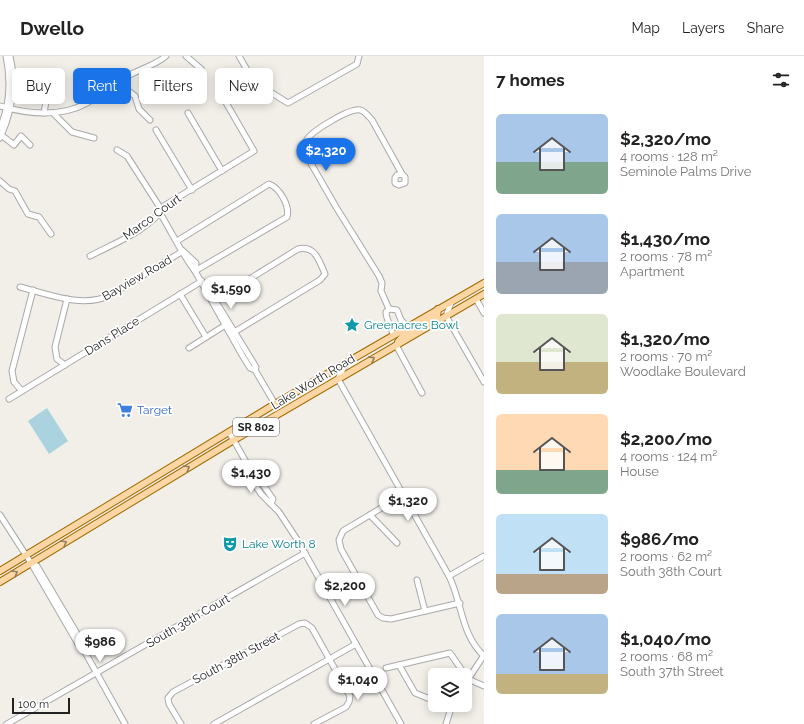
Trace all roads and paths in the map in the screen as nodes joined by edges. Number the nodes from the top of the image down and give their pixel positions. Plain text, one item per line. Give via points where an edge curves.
1 (6, 56) edge
2 (10, 56) edge
3 (166, 56) edge
4 (186, 56) edge
5 (239, 56) edge
6 (359, 56) edge
7 (159, 58) edge
8 (200, 68) edge
9 (131, 74) edge
10 (131, 93) edge
11 (46, 104) edge
12 (83, 104) edge
13 (227, 104) edge
14 (0, 106) edge
15 (9, 108) junction
16 (53, 113) junction
17 (188, 113) dead end
18 (44, 114) junction
19 (150, 120) dead end
20 (0, 128) edge
21 (156, 130) dead end
22 (0, 136) edge
23 (94, 138) dead end
24 (30, 145) dead end
25 (116, 150) dead end
26 (222, 171) junction
27 (402, 174) dead end
28 (0, 181) edge
29 (192, 190) junction
30 (160, 213) junction
31 (52, 234) dead end
32 (177, 241) junction
33 (183, 251) junction
34 (90, 256) dead end
35 (195, 271) junction
36 (202, 281) junction
37 (484, 283) edge
38 (20, 287) dead end
39 (33, 290) junction
40 (484, 293) edge
41 (180, 294) junction
42 (67, 299) junction
43 (476, 299) junction
44 (452, 300) junction
45 (214, 301) junction
46 (389, 309) junction
47 (438, 309) junction
48 (484, 313) edge
49 (446, 316) junction
50 (228, 323) junction
51 (407, 326) junction
52 (233, 332) junction
53 (392, 335) junction
54 (206, 337) junction
55 (396, 345) junction
56 (189, 348) dead end
57 (350, 360) junction
58 (64, 365) junction
59 (338, 379) junction
60 (484, 382) edge
61 (22, 391) junction
62 (422, 393) dead end
63 (9, 399) dead end
64 (275, 404) junction
65 (229, 432) junction
66 (234, 440) junction
67 (173, 466) junction
68 (128, 494) junction
69 (403, 495) junction
70 (132, 502) junction
71 (0, 515) edge
72 (370, 515) junction
73 (94, 525) junction
74 (397, 544) dead end
75 (305, 554) junction
76 (26, 555) junction
77 (484, 556) edge
78 (31, 563) junction
79 (0, 571) edge
80 (449, 576) junction
81 (417, 580) dead end
82 (0, 582) edge
83 (460, 603) junction
84 (425, 611) junction
85 (356, 644) junction
86 (484, 655) edge
87 (330, 659) junction
88 (399, 665) junction
89 (386, 668) dead end
90 (459, 668) edge
91 (97, 674) junction
92 (472, 674) edge
93 (472, 683) edge
94 (484, 686) edge
95 (428, 698) edge
96 (449, 712) edge
97 (7, 724) edge
98 (125, 724) edge
99 (181, 724) edge
100 (214, 724) edge
101 (314, 724) edge
102 (401, 724) edge
103 (446, 724) edge

1 - 15 street
2 - 15 street via 13,85
3 - 7 street
4 - 8 street
5 - 6 street via 254,82 288,103 357,64
7 - 9 street
10 - 19 street via 135,96 139,109
11 - 18 street
12 - 16 street
13 - 26 street, Marco Court via 254,151
14 - 15 street
15 - 18 street
15 - 20 street
15 - 22 street
16 - 18 street
16 - 23 street via 72,132
17 - 26 street
21 - 29 street
22 - 24 street via 14,145 21,136
25 - 30 street via 127,156 159,206
26 - 29 street, Marco Court
27 - 46 street via 372,120 360,110 351,111 322,127 306,141 304,147 336,207 379,276 382,283 381,291
28 - 31 street via 15,191 28,214 39,217
29 - 30 street, Marco Court via 164,206
30 - 32 street
30 - 34 street, Marco Court via 136,232
32 - 33 street
32 - 35 street via 269,184 274,186 288,207 287,217
33 - 35 street via 196,263
33 - 42 street, Bayview Road via 106,297 83,302
35 - 36 street
36 - 41 street, Dans Place
36 - 45 street
37 - 44 main road, Lake Worth Road / SR 802
38 - 39 street, Bayview Road
39 - 42 street, Bayview Road
39 - 61 street via 12,371 14,382
40 - 43 main road, Lake Worth Road / SR 802
41 - 54 street
41 - 58 street, Dans Place
42 - 58 street via 55,347 57,358
43 - 48 street
43 - 49 main road, Lake Worth Road / SR 802
44 - 47 main road, Lake Worth Road / SR 802
44 - 49 street
45 - 50 street via 217,311
45 - 52 street via 298,249 312,250 324,274 320,280
46 - 51 street via 397,310
46 - 53 street via 386,317 392,328
47 - 51 main road, Lake Worth Road / SR 802
47 - 55 main road via 437,316 403,336
49 - 55 main road, Lake Worth Road / SR 802
49 - 60 street
50 - 52 street
50 - 54 street
51 - 53 main road, Lake Worth Road / SR 802
52 - 64 street via 250,368 255,370
53 - 57 main road, Lake Worth Road / SR 802
54 - 56 street
59 -> 55 main road, Lake Worth Road / SR 802
55 - 62 street
57 - 59 street
57 - 64 main road, Lake Worth Road / SR 802
58 - 61 street, Dans Place
59 - 66 main road, Lake Worth Road / SR 802
59 - 69 street
61 - 63 street, Dans Place
64 - 65 main road, Lake Worth Road / SR 802
65 - 66 street
65 - 67 main road, Lake Worth Road / SR 802
70 -> 66 main road, Lake Worth Road / SR 802
66 - 75 street via 252,472 254,483 289,526
67 - 68 main road, Lake Worth Road / SR 802
67 - 70 main road via 166,474 137,493
68 - 73 main road via 124,503 99,518
68 - 76 main road, Lake Worth Road / SR 802
69 - 72 street
69 - 80 street
70 - 73 main road, Lake Worth Road / SR 802
71 - 76 street
72 - 74 street
72 - 84 street via 343,531 339,540 341,549 378,615 386,619
78 -> 73 main road, Lake Worth Road / SR 802
75 - 85 street
75 - 91 street, South 38th Court
76 - 78 street
76 - 79 main road, Lake Worth Road / SR 802
77 - 80 street
82 -> 78 main road, Lake Worth Road / SR 802
78 - 91 street via 37,566 50,586
80 - 83 street
81 - 84 street
83 - 84 street
83 - 86 street via 468,634
85 - 87 street
85 - 102 street
86 - 92 street
87 - 99 street, South 38th Street via 312,628 308,624 299,624 173,692 168,698 169,704
87 - 100 street
87 - 101 street via 350,699 346,707
88 - 89 street
88 - 90 street via 450,653
88 - 95 street via 415,693
91 - 97 street, South 38th Court
91 - 98 street
93 - 94 street
96 - 103 street

